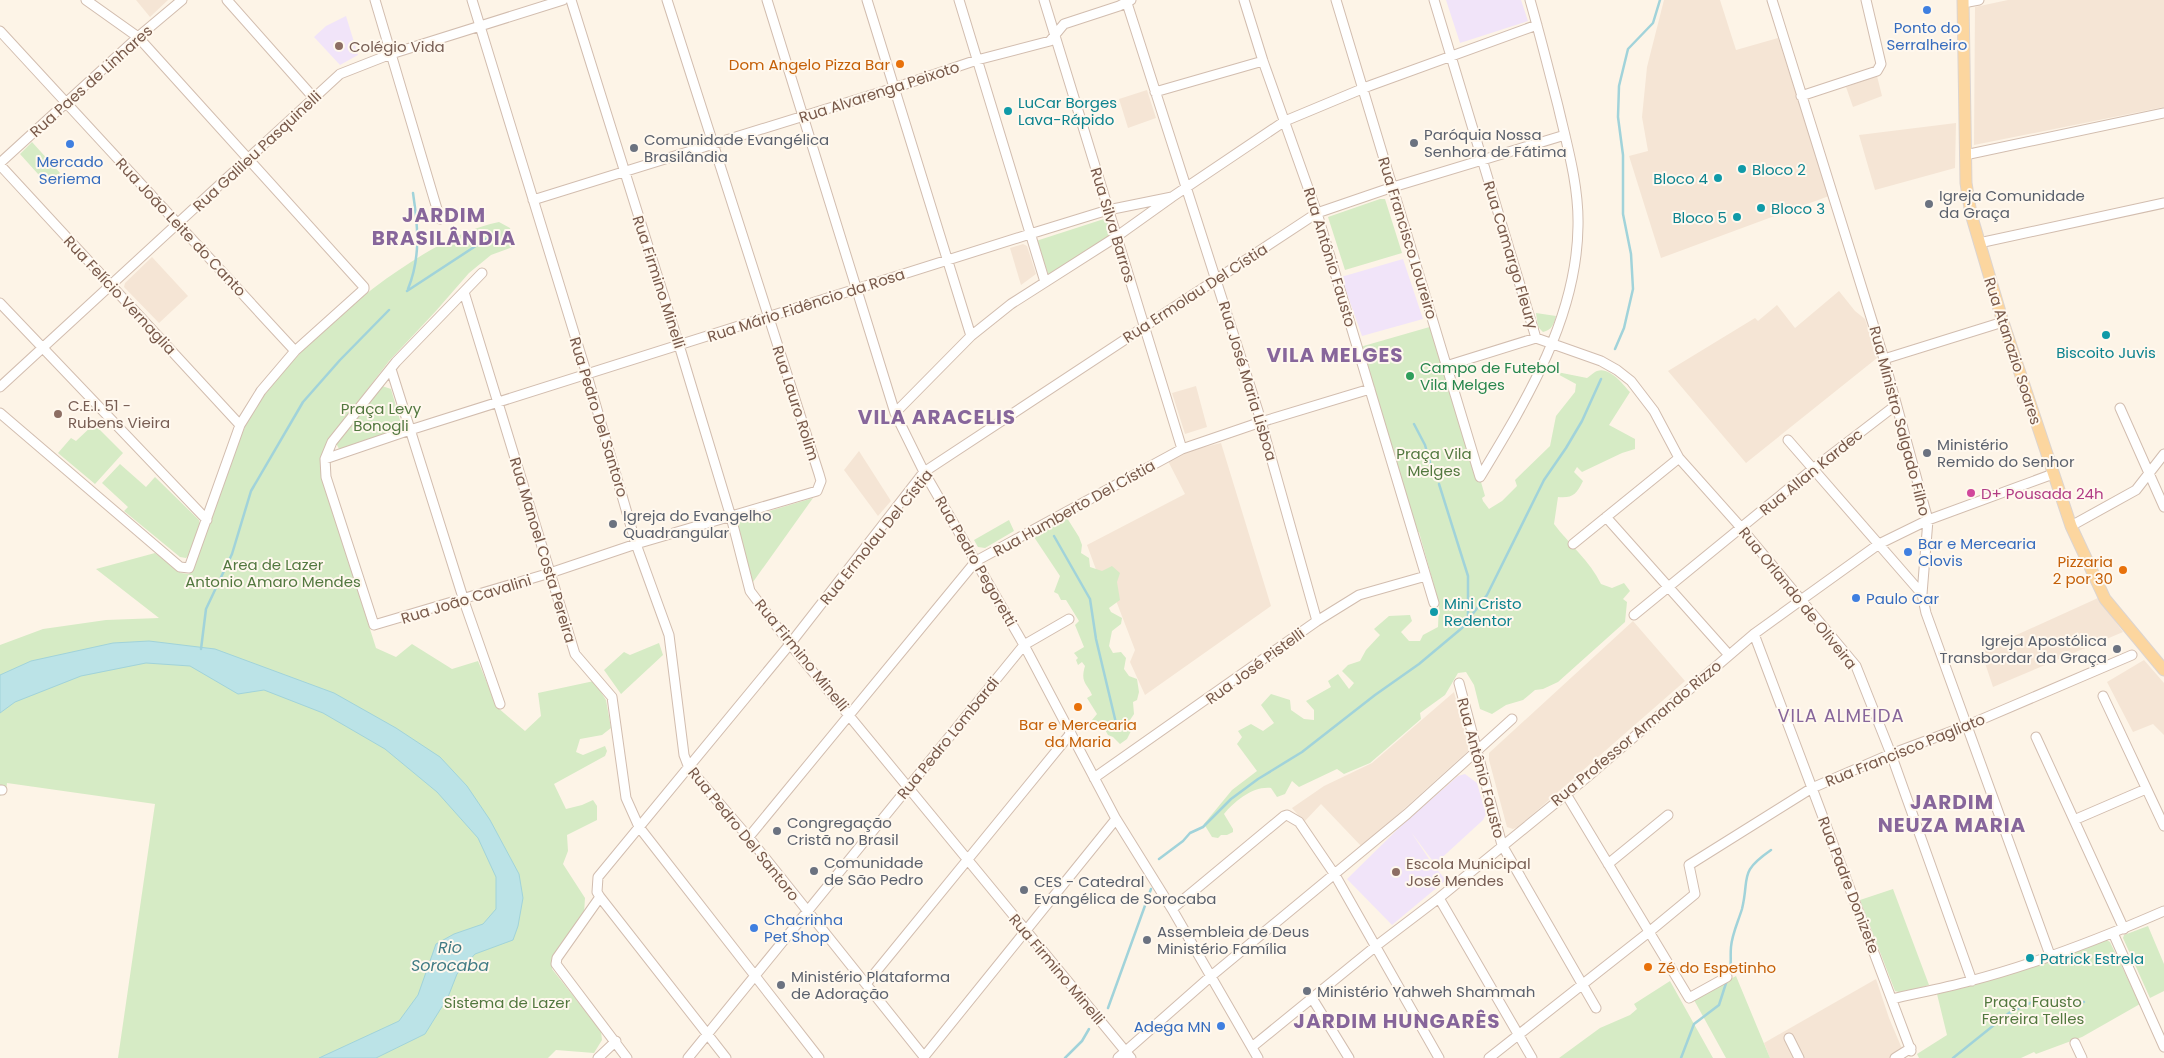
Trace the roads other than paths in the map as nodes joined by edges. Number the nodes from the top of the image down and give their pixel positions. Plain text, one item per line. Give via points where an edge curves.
1 (86, 0) edge
2 (182, 0) edge
3 (227, 0) edge
4 (375, 0) edge
5 (472, 0) edge
6 (563, 0) edge
7 (571, 0) edge
8 (667, 0) edge
9 (767, 0) edge
10 (867, 0) edge
11 (958, 0) edge
12 (1044, 0) edge
13 (1128, 0) edge
14 (1244, 0) edge
15 (1336, 0) edge
16 (1434, 0) edge
17 (1530, 0) edge
18 (1772, 0) edge
19 (1866, 0) edge
20 (1979, 0) edge
21 (1963, 2) edge
22 (480, 26) junction
23 (1537, 26) junction
24 (0, 31) edge
25 (1055, 34) junction
26 (138, 37) junction
27 (391, 54) junction
28 (1451, 56) junction
29 (977, 60) junction
30 (1263, 61) junction
31 (894, 88) junction
32 (1363, 88) junction
33 (1155, 92) junction
34 (1801, 96) junction
35 (313, 97) junction
36 (66, 102) junction
37 (2164, 113) edge
38 (802, 117) junction
39 (1285, 121) junction
40 (1565, 135) junction
41 (712, 145) junction
42 (1964, 155) junction
43 (248, 158) junction
44 (1482, 161) junction
45 (0, 164) edge
46 (624, 172) junction
47 (1392, 187) junction
48 (1186, 188) junction
49 (1172, 197) junction
50 (533, 200) junction
51 (2164, 203) edge
52 (1108, 210) junction
53 (1317, 213) junction
54 (440, 219) dead end
55 (178, 224) junction
56 (1030, 234) junction
57 (1116, 237) junction
58 (1979, 243) junction
59 (947, 260) junction
60 (482, 273) dead end
61 (1217, 281) junction
62 (1045, 282) junction
63 (111, 285) junction
64 (856, 289) junction
65 (464, 292) junction
66 (0, 303) edge
67 (768, 316) junction
68 (2003, 322) junction
69 (1144, 326) junction
70 (971, 336) junction
71 (1536, 338) junction
72 (679, 345) junction
73 (1551, 345) junction
74 (42, 347) junction
75 (295, 351) junction
76 (1884, 359) junction
77 (1446, 366) junction
78 (390, 369) junction
79 (587, 375) junction
80 (0, 387) edge
81 (1370, 389) junction
82 (498, 403) junction
83 (1896, 405) junction
84 (2120, 408) dead end
85 (0, 413) edge
86 (895, 413) junction
87 (1261, 422) junction
88 (240, 425) junction
89 (410, 430) junction
90 (1788, 440) dead end
91 (1182, 449) junction
92 (2164, 454) edge
93 (1679, 458) junction
94 (325, 459) junction
95 (1814, 468) junction
96 (924, 472) junction
97 (2053, 474) junction
98 (2149, 475) junction
99 (817, 491) joint
100 (2164, 507) edge
101 (731, 517) junction
102 (1606, 517) junction
103 (207, 520) junction
104 (1928, 520) junction
105 (2071, 526) junction
106 (1741, 528) junction
107 (636, 544) junction
108 (1573, 544) dead end
109 (1879, 544) junction
110 (976, 562) junction
111 (550, 573) junction
112 (1426, 576) junction
113 (1669, 587) junction
114 (1922, 594) junction
115 (464, 599) junction
116 (1801, 600) junction
117 (1434, 603) dead end
118 (1634, 615) dead end
119 (1069, 619) dead end
120 (1317, 621) junction
121 (1754, 634) junction
122 (790, 644) junction
123 (1024, 645) junction
124 (1729, 655) junction
125 (2132, 655) dead end
126 (2164, 670) edge
127 (1459, 683) dead end
128 (2103, 696) dead end
129 (500, 704) dead end
130 (850, 714) junction
131 (1512, 718) dead end
132 (1966, 726) junction
133 (1071, 733) junction
134 (2036, 737) dead end
135 (1477, 750) junction
136 (1891, 754) junction
137 (689, 768) junction
138 (1094, 778) junction
139 (908, 787) junction
140 (1812, 788) junction
141 (2146, 789) junction
142 (1566, 794) junction
143 (1668, 815) dead end
144 (1116, 819) junction
145 (2074, 820) junction
146 (2164, 826) edge
147 (639, 827) junction
148 (748, 838) junction
149 (1502, 845) junction
150 (968, 860) junction
151 (1608, 864) junction
152 (1335, 875) junction
153 (600, 897) junction
154 (1439, 898) junction
155 (1172, 909) junction
156 (807, 911) junction
157 (2164, 911) edge
158 (2124, 929) junction
159 (1025, 932) junction
160 (1649, 932) junction
161 (2113, 933) junction
162 (1376, 946) junction
163 (2050, 955) junction
164 (755, 976) junction
165 (1210, 977) junction
166 (1727, 977) dead end
167 (1972, 981) junction
168 (866, 984) junction
169 (1582, 985) junction
170 (1312, 998) junction
171 (1892, 999) junction
172 (1596, 1008) dead end
173 (708, 1034) junction
174 (1518, 1035) junction
175 (1789, 1038) dead end
176 (616, 1041) junction
177 (2075, 1043) dead end
178 (1252, 1047) junction
179 (2164, 1047) edge
180 (1125, 1056) edge
181 (598, 1058) edge
182 (627, 1058) edge
183 (688, 1058) edge
184 (726, 1058) edge
185 (819, 1058) edge
186 (924, 1058) edge
187 (1258, 1058) edge
188 (1349, 1058) edge
189 (1439, 1058) edge
190 (1489, 1058) edge
191 (1532, 1058) edge
192 (1799, 1058) edge
193 (1895, 1058) edge
194 (2082, 1058) edge

1 - 26 street
2 - 26 street, Rua Paes de Linhares
3 - 35 street
4 - 27 street
5 - 22 street
6 - 22 street, Rua Galileu Pasquinelli
7 - 46 street, Rua Firmino Minelli
8 - 41 street, Rua Lauro Rolim
9 - 38 street, Rua Pedro Pegoretti
10 - 31 street
11 - 29 street
12 - 25 street, Rua Silva Barros
13 - 25 street, Rua Alvarenga Peixoto via 1064,24
13 - 33 street, Rua José Maria Lisboa
14 - 30 street, Rua Antônio Fausto
15 - 32 street, Rua Francisco Loureiro
16 - 28 street, Rua Camargo Fleury
17 - 23 street
18 - 34 street, Rua Ministro Salgado Filho
19 - 34 street via 1881,64 1877,71
20 - 21 street
21 - 42 main road, Rua Atanazio Soares
22 - 27 street, Rua Galileu Pasquinelli
22 - 50 street, Rua Pedro Del Santoro
23 - 28 street
23 - 40 street
24 - 36 street, Rua João Leite do Canto
25 - 29 street, Rua Alvarenga Peixoto via 1050,41
25 - 52 street, Rua Silva Barros
26 - 36 street, Rua Paes de Linhares
26 - 43 street
27 - 35 street, Rua Galileu Pasquinelli via 340,74
27 - 54 street
28 - 32 street
28 - 44 street, Rua Camargo Fleury
29 - 31 street, Rua Alvarenga Peixoto
29 - 56 street
30 - 33 street
30 - 39 street, Rua Antônio Fausto
31 - 38 street, Rua Alvarenga Peixoto
31 - 59 street
32 - 39 street
32 - 47 street, Rua Francisco Loureiro
33 - 48 street, Rua José Maria Lisboa
34 - 76 street, Rua Ministro Salgado Filho
35 - 43 street, Rua Galileu Pasquinelli
36 - 45 street, Rua Paes de Linhares
36 - 55 street, Rua João Leite do Canto
37 - 42 street
38 - 41 street, Rua Alvarenga Peixoto
38 - 64 street, Rua Pedro Pegoretti
39 - 48 street
39 - 53 street, Rua Antônio Fausto
40 - 44 street, Rua Ermolau Del Cístia
40 - 73 street via 1577,209 1577,241 1568,296
41 - 46 street, Rua Alvarenga Peixoto
41 - 67 street, Rua Lauro Rolim
42 - 58 main road, Rua Atanazio Soares via 1970,214
43 - 55 street, Rua Galileu Pasquinelli
43 - 75 street via 364,287 363,292
44 - 47 street, Rua Ermolau Del Cístia
44 - 71 street, Rua Camargo Fleury
45 - 63 street, Rua Felício Vernaglia
46 - 50 street, Rua Alvarenga Peixoto
46 - 72 street, Rua Firmino Minelli
47 - 53 street, Rua Ermolau Del Cístia
47 - 77 street, Rua Francisco Loureiro
48 - 49 street
48 - 61 street, Rua José Maria Lisboa
49 - 52 street, Rua Mário Fidêncio da Rosa
49 - 57 street
50 - 79 street, Rua Pedro Del Santoro
51 - 58 street
52 - 56 street, Rua Mário Fidêncio da Rosa
52 - 57 street, Rua Silva Barros
53 - 61 street, Rua Ermolau Del Cístia
53 - 81 street, Rua Antônio Fausto
55 - 63 street, Rua Galileu Pasquinelli
55 - 75 street, Rua João Leite do Canto
56 - 59 street, Rua Mário Fidêncio da Rosa
56 - 62 street
57 - 62 street
57 - 69 street, Rua Silva Barros
58 - 68 main road, Rua Atanazio Soares
59 - 64 street, Rua Mário Fidêncio da Rosa
59 - 70 street
60 - 65 street
61 - 69 street, Rua Ermolau Del Cístia
61 - 87 street, Rua José Maria Lisboa
62 - 70 street
63 - 74 street, Rua Galileu Pasquinelli
63 - 88 street, Rua Felício Vernaglia
64 - 67 street, Rua Mário Fidêncio da Rosa
64 - 86 street, Rua Pedro Pegoretti
65 - 78 street
65 - 82 street, Rua Manoel Costa Pereira
66 - 74 street
67 - 72 street, Rua Mário Fidêncio da Rosa
67 - 99 street, Rua Lauro Rolim via 821,481
68 - 76 street
68 - 97 main road, Rua Atanazio Soares
69 - 91 street, Rua Silva Barros
69 - 96 street, Rua Ermolau Del Cístia
70 - 86 street
71 - 73 street
71 - 77 street
72 - 79 street, Rua Mário Fidêncio da Rosa
72 - 101 street, Rua Firmino Minelli
73 - 77 street, Rua Francisco Loureiro via 1533,387 1480,477
73 - 93 street, Rua Orlando de Oliveira via 1601,361 1631,381 1654,411
74 - 80 street, Rua Galileu Pasquinelli
74 - 103 street
75 - 88 street via 261,391
76 - 83 street, Rua Ministro Salgado Filho
78 - 89 street
78 - 94 street via 332,442
79 - 82 street, Rua Mário Fidêncio da Rosa
79 - 107 street, Rua Pedro Del Santoro
81 - 87 street, Rua Humberto Del Cístia
81 - 112 street, Rua Antônio Fausto
82 - 89 street, Rua Mário Fidêncio da Rosa
82 - 111 street, Rua Manoel Costa Pereira
83 - 95 street, Rua Allan Kardec
83 - 104 street, Rua Ministro Salgado Filho
84 - 98 street
85 - 103 street via 180,567 189,568
86 - 96 street, Rua Pedro Pegoretti
87 - 91 street, Rua Humberto Del Cístia
87 - 120 street, Rua José Maria Lisboa
88 - 103 street
89 - 94 street, Rua Mário Fidêncio da Rosa
89 - 115 street
90 - 95 street
91 - 110 street, Rua Humberto Del Cístia
92 - 98 street
93 - 102 street
93 - 106 street, Rua Orlando de Oliveira
94 - 115 street, Rua João Cavalini via 326,477 373,624 376,626
95 - 106 street, Rua Allan Kardec
95 - 109 street
96 - 110 street, Rua Pedro Pegoretti
96 - 122 street, Rua Ermolau Del Cístia
97 - 104 street, Rua Professor Armando Rizzo
97 - 105 main road, Rua Atanazio Soares
98 - 100 street
98 - 105 street via 2136,490
99 - 101 street, Rua João Cavalini
101 - 107 street, Rua João Cavalini
101 - 122 street, Rua Firmino Minelli via 750,591
102 - 108 street
102 - 113 street
104 - 109 street, Rua Professor Armando Rizzo
104 - 114 street, Rua Ministro Salgado Filho
105 - 126 main road, Rua Atanazio Soares via 2105,599
106 - 113 street, Rua Allan Kardec
106 - 116 street, Rua Orlando de Oliveira
107 - 111 street, Rua João Cavalini
107 - 137 street, Rua Pedro Del Santoro via 669,635 684,755
109 - 114 street
109 - 116 street, Rua Professor Armando Rizzo
110 - 123 street, Rua Pedro Pegoretti
110 - 130 street, Rua Humberto Del Cístia
111 - 115 street, Rua João Cavalini
111 - 147 street, Rua Manoel Costa Pereira via 575,654 612,697 626,798
112 - 117 street, Rua Antônio Fausto
112 - 120 street, Rua José Pistelli via 1359,595
113 - 118 street, Rua Allan Kardec
113 - 124 street
114 - 132 street, Rua Ministro Salgado Filho
115 - 129 street
116 - 121 street, Rua Professor Armando Rizzo
116 - 136 street, Rua Orlando de Oliveira via 1856,666
119 - 123 street, Rua Pedro Lombardi
120 - 138 street, Rua José Pistelli
121 - 124 street, Rua Professor Armando Rizzo
121 - 140 street, Rua Padre Donizete
122 - 130 street, Rua Firmino Minelli
122 - 137 street, Rua Ermolau Del Cístia
123 - 133 street, Rua Pedro Pegoretti
123 - 139 street, Rua Pedro Lombardi
124 - 142 street, Rua Professor Armando Rizzo
125 - 132 street, Rua Francisco Pagliato
127 - 135 street, Rua Antônio Fausto
128 - 141 street
130 - 139 street, Rua Firmino Minelli
130 - 148 street, Rua Humberto Del Cístia
131 - 135 street
132 - 136 street, Rua Francisco Pagliato
132 - 163 street, Rua Ministro Salgado Filho
133 - 138 street, Rua Pedro Pegoretti
133 - 150 street
134 - 145 street
135 - 149 street, Rua Antônio Fausto
135 - 152 street
136 - 140 street, Rua Francisco Pagliato
136 - 167 street, Rua Orlando de Oliveira
137 - 147 street, Rua Ermolau Del Cístia
137 - 148 street, Rua Pedro Del Santoro
138 - 144 street, Rua Pedro Pegoretti
139 - 150 street, Rua Firmino Minelli
139 - 156 street, Rua Pedro Lombardi
140 - 160 street, Rua Francisco Pagliato via 1689,865 1695,894
140 - 171 street, Rua Padre Donizete
141 - 145 street
141 - 146 street
142 - 149 street, Rua Professor Armando Rizzo
142 - 151 street
143 - 151 street
144 - 155 street, Rua Pedro Pegoretti
144 - 159 street
145 - 158 street
147 - 153 street, Rua Ermolau Del Cístia via 598,877
147 - 164 street, Rua Manoel Costa Pereira
148 - 156 street, Rua Pedro Del Santoro
149 - 154 street, Rua Professor Armando Rizzo
149 - 169 street, Rua Antônio Fausto
150 - 159 street, Rua Firmino Minelli
150 - 168 street
151 - 160 street
152 - 155 street via 1298,822 1284,816
152 - 162 street
152 - 165 street
153 - 173 street
153 - 176 street via 556,964
154 - 162 street, Rua Professor Armando Rizzo
154 - 174 street
155 - 165 street, Rua Pedro Pegoretti
156 - 164 street, Rua Pedro Lombardi
156 - 168 street, Rua Pedro Del Santoro
157 - 158 street
158 - 161 street
159 - 180 street, Rua Firmino Minelli
159 - 186 street
160 - 166 street via 1689,998
160 - 169 street
161 - 163 street
161 - 179 street
162 - 170 street, Rua Professor Armando Rizzo
162 - 189 street
163 - 167 street
164 - 173 street, Rua Pedro Lombardi
164 - 185 street, Rua Manoel Costa Pereira
165 - 178 street, Rua Pedro Pegoretti
165 - 180 street
167 - 171 street
168 - 186 street, Rua Pedro Del Santoro
169 - 172 street, Rua Antônio Fausto
169 - 174 street
170 - 178 street, Rua Professor Armando Rizzo
170 - 188 street
171 - 193 street, Rua Padre Donizete via 1911,1050
173 - 183 street, Rua Pedro Lombardi
173 - 184 street
174 - 190 street
174 - 191 street
175 - 192 street
176 - 181 street
176 - 182 street
177 - 194 street
178 - 187 street, Rua Pedro Pegoretti

